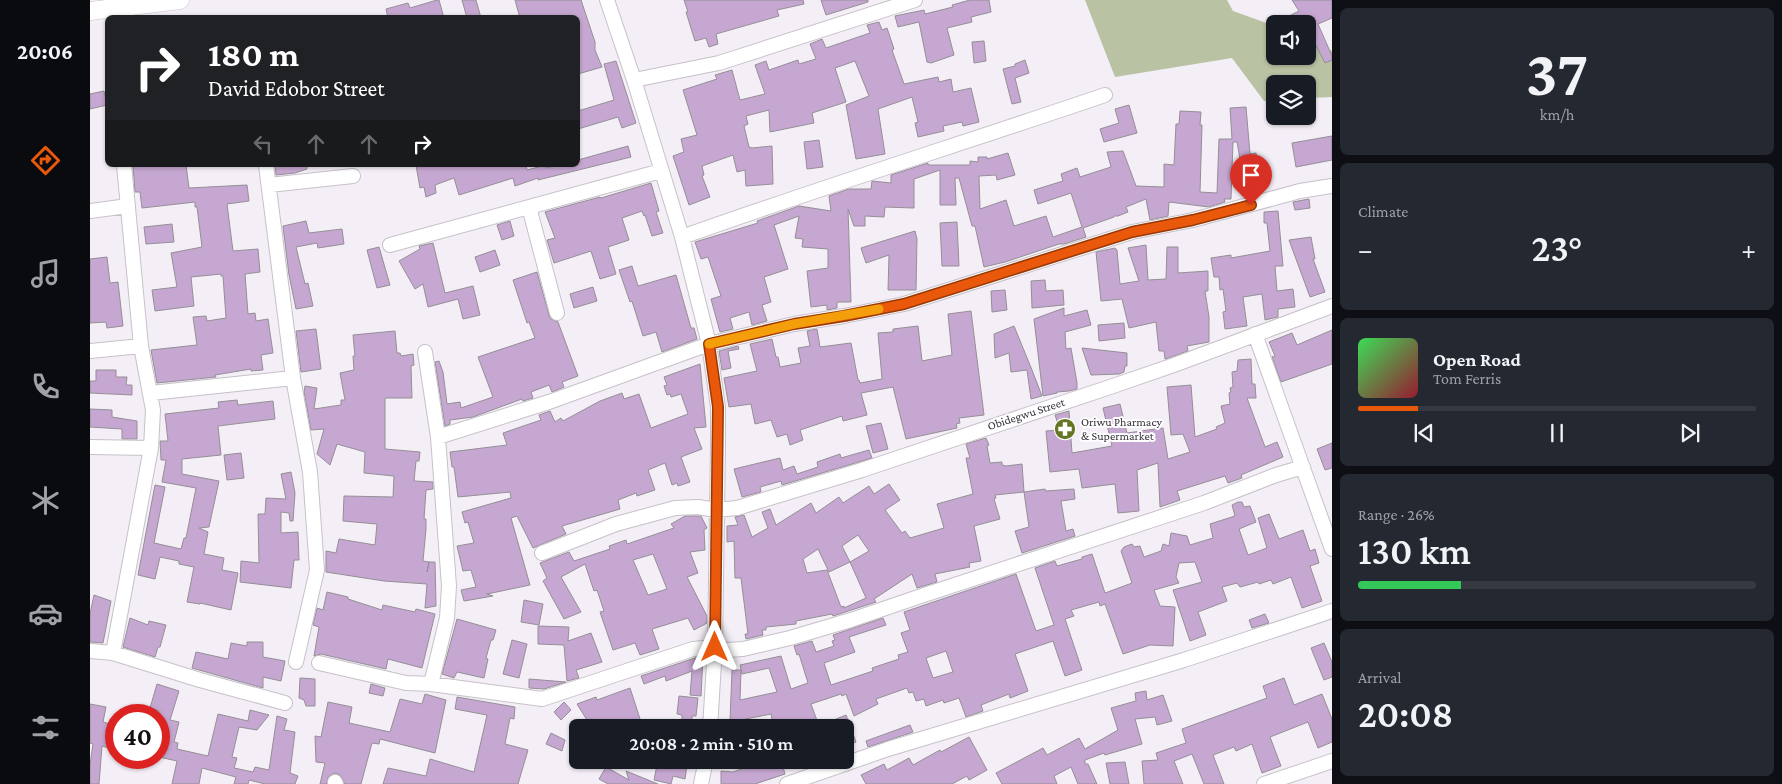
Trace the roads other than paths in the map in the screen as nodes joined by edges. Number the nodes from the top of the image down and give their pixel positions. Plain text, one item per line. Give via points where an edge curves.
1 (180, 0) edge
2 (607, 0) edge
3 (915, 0) edge
4 (101, 13) edge
5 (634, 80) junction
6 (1105, 95) dead end
7 (124, 167) edge
8 (266, 167) edge
9 (661, 171) junction
10 (353, 176) dead end
11 (269, 185) junction
12 (1332, 186) edge
13 (128, 206) junction
14 (529, 207) junction
15 (90, 211) edge
16 (682, 237) junction
17 (390, 245) dead end
18 (1332, 306) edge
19 (557, 313) dead end
20 (1255, 334) junction
21 (709, 344) junction
22 (141, 346) junction
23 (90, 351) edge
24 (425, 352) dead end
25 (293, 378) junction
26 (151, 393) junction
27 (438, 437) junction
28 (90, 447) edge
29 (151, 448) junction
30 (1303, 468) junction
31 (716, 510) junction
32 (1332, 549) edge
33 (542, 553) dead end
34 (1332, 611) edge
35 (715, 647) junction
36 (90, 651) edge
37 (113, 653) junction
38 (296, 662) dead end
39 (319, 663) dead end
40 (432, 684) junction
41 (285, 703) dead end
42 (711, 719) edge
43 (1332, 762) edge
44 (704, 769) edge
45 (702, 784) edge
46 (788, 784) edge
47 (1264, 784) edge

1 - 4 main road
2 - 5 street
3 - 5 street via 719,63
5 - 9 street
6 - 16 street
7 - 13 street
8 - 11 street
9 - 14 street
9 - 16 street
10 - 11 street
11 - 25 street
12 - 21 street via 1132,232 904,304 794,324
13 - 15 street
13 - 22 street
14 - 17 street
14 - 19 street
16 - 21 street
18 - 20 street, Obidegwu Street
20 - 30 street
20 - 31 street, Obidegwu Street via 1174,365 862,470 737,508
21 - 27 street via 549,402
21 - 31 street via 718,407
22 - 23 street
22 - 26 street
24 - 27 street
25 - 26 street
25 - 38 street via 310,472 317,570
26 - 29 street
27 - 40 street via 449,586 448,618
28 - 29 street
29 - 37 street
30 - 32 street
30 - 35 street via 1276,475 1204,504 851,620 743,649
31 - 33 street, Obidegwu Street via 674,508 616,524
31 - 35 street
34 - 46 street via 1184,660 888,749
35 - 40 street via 693,649 542,699
35 - 42 street
36 - 37 street
37 - 41 street
39 - 40 street via 406,683
43 - 47 street
44 - 45 street

